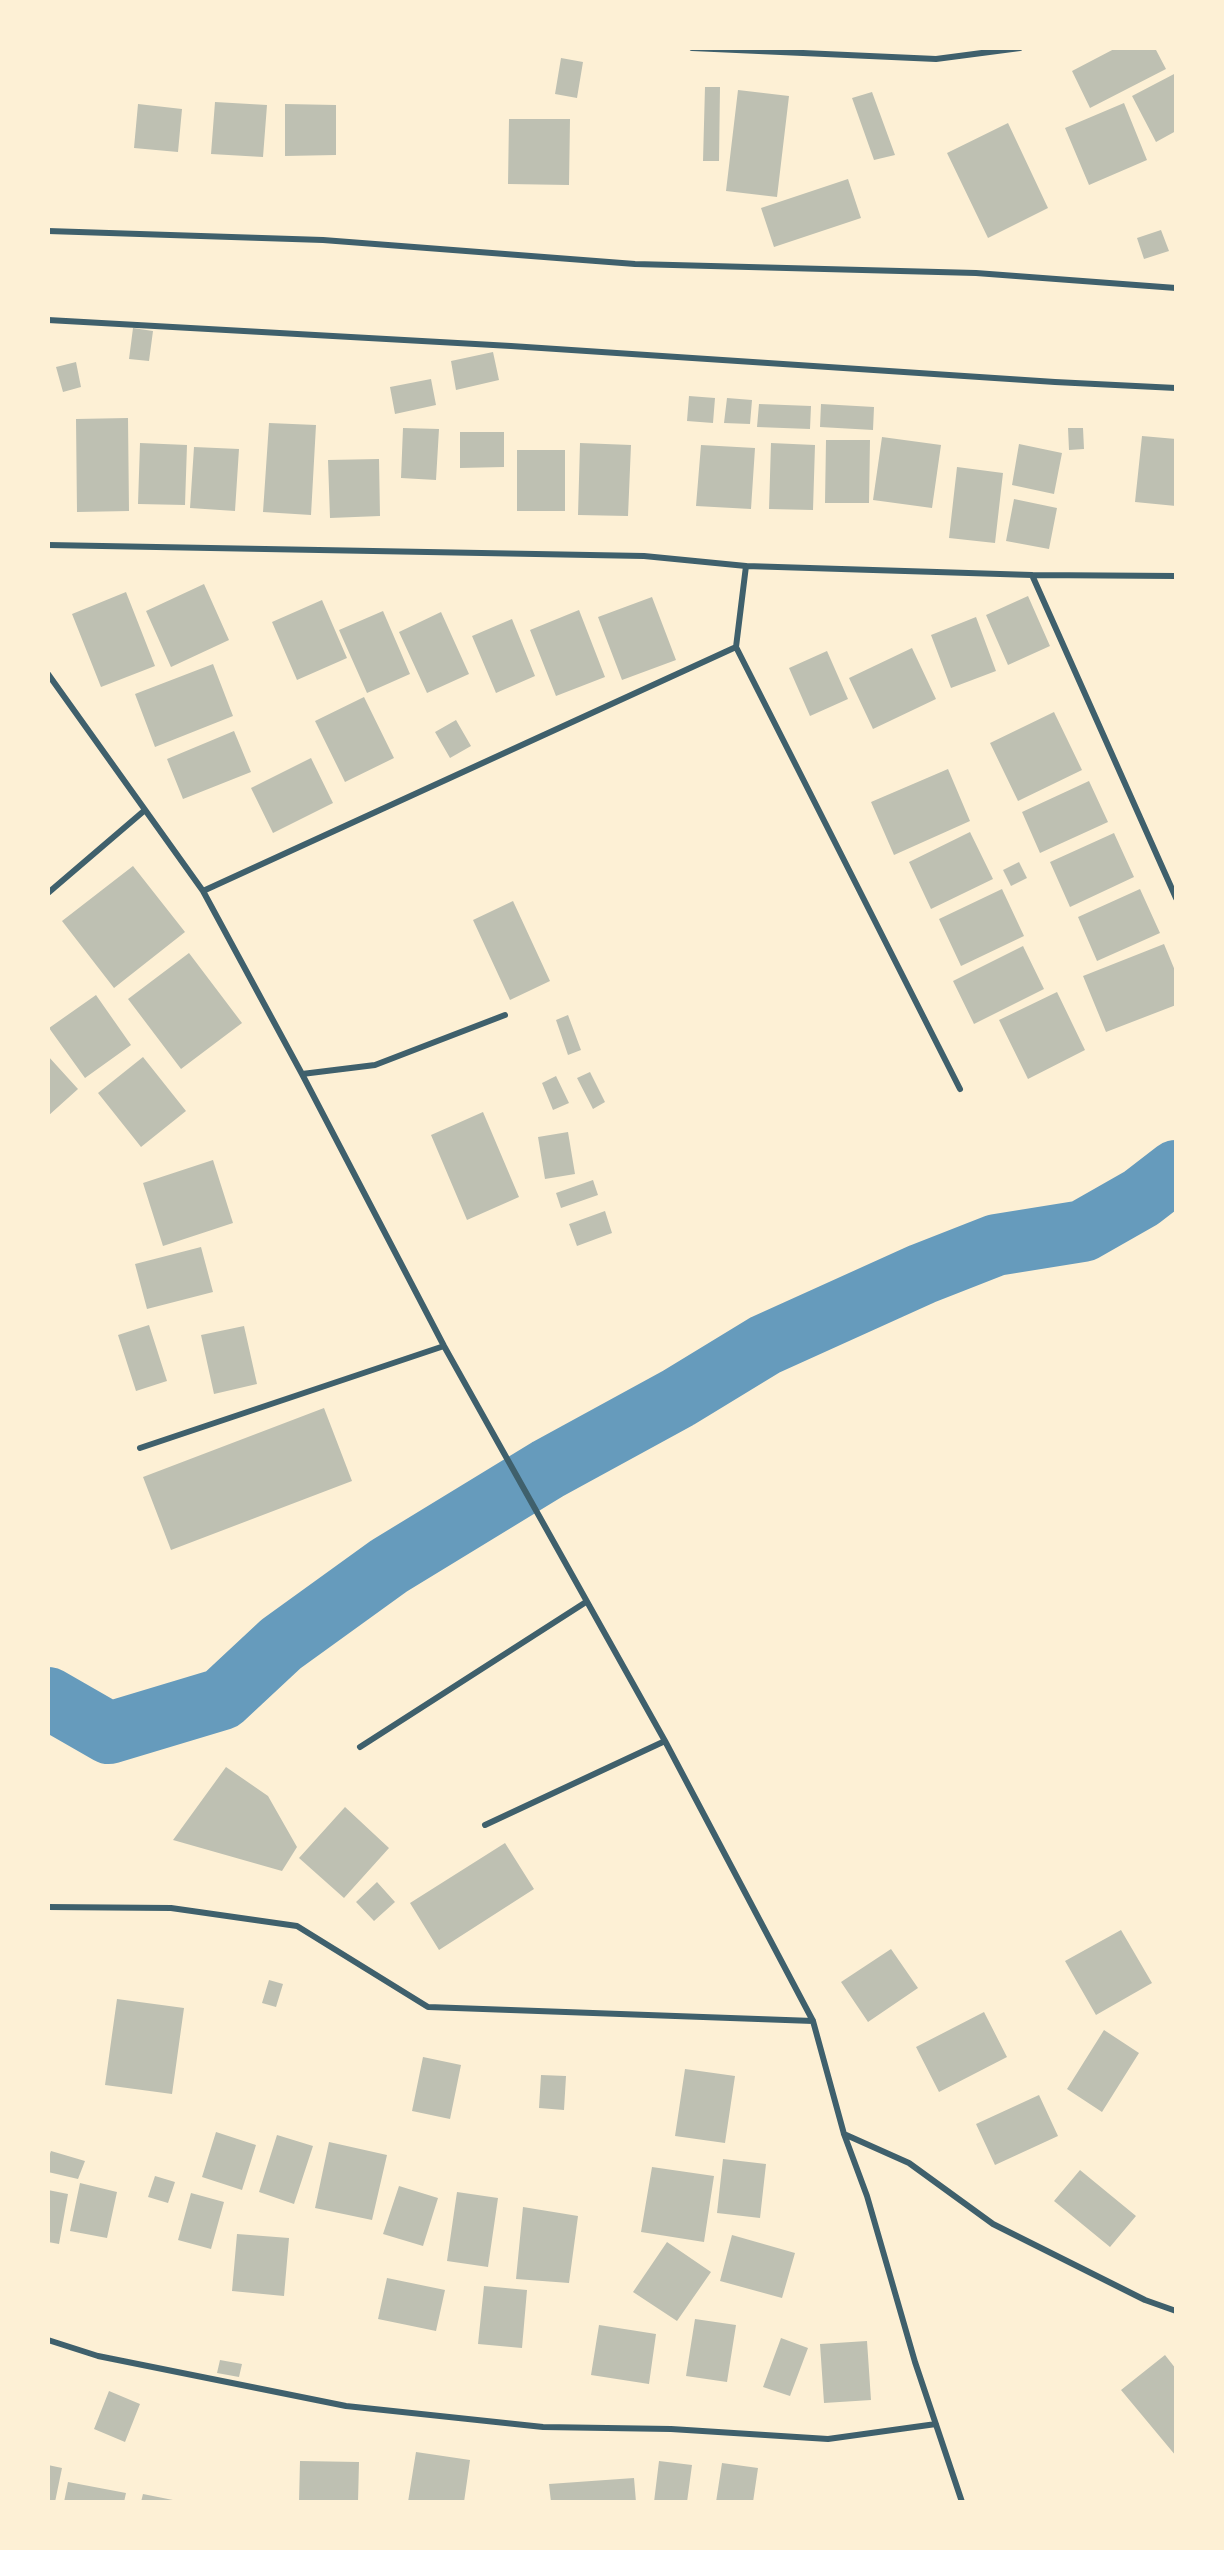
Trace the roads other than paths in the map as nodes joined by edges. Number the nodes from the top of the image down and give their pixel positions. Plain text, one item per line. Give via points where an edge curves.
1 (692, 48) edge
2 (1020, 48) edge
3 (48, 231) edge
4 (1176, 288) edge
5 (48, 320) edge
6 (1176, 388) edge
7 (48, 545) edge
8 (746, 566) junction
9 (1032, 575) junction
10 (1176, 576) edge
11 (736, 647) junction
12 (48, 674) edge
13 (145, 810) junction
14 (203, 891) junction
15 (48, 893) edge
16 (1176, 898) edge
17 (505, 1015) dead end
18 (302, 1074) junction
19 (960, 1089) dead end
20 (444, 1346) junction
21 (140, 1448) dead end
22 (586, 1602) junction
23 (665, 1741) junction
24 (360, 1747) dead end
25 (485, 1825) dead end
26 (48, 1907) edge
27 (813, 2021) junction
28 (844, 2134) junction
29 (1176, 2311) edge
30 (48, 2340) edge
31 (936, 2424) junction
32 (962, 2502) edge

1 - 2 street via 936,59
3 - 4 street via 323,240 635,264 976,273
5 - 6 street
7 - 8 street via 644,556
8 - 9 street
8 - 11 street
9 - 10 street
9 - 16 street
11 - 14 street
11 - 19 street
12 - 13 street
13 - 14 street
13 - 15 street
14 - 18 street
17 - 18 street via 375,1065
18 - 20 street
20 - 21 street
20 - 22 street
22 - 23 street
22 - 24 street
23 - 25 street
23 - 27 street
26 - 27 street via 171,1908 297,1926 428,2007
27 - 28 street
28 - 29 street via 909,2163 993,2224 1145,2300
28 - 31 street via 867,2196
30 - 31 street via 98,2356 346,2406 543,2427 671,2429 828,2439
31 - 32 street

